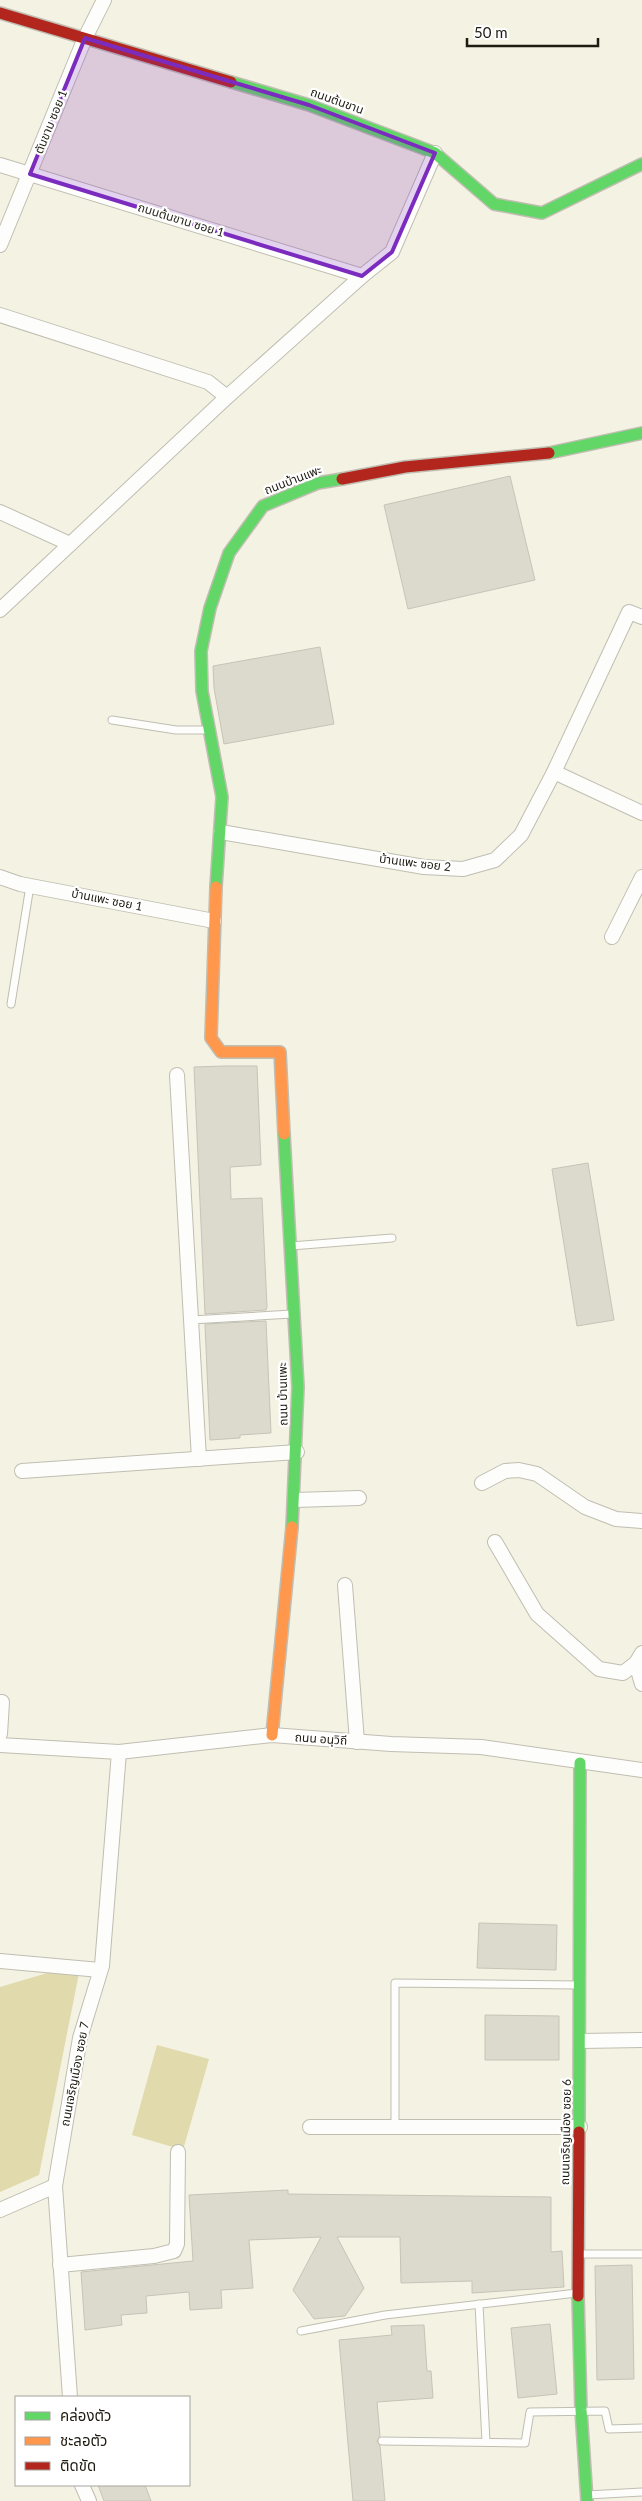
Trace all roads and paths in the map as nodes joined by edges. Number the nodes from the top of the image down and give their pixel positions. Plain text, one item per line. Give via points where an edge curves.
1 (104, 0) edge
2 (0, 13) edge
3 (85, 38) junction
4 (435, 153) junction
5 (642, 164) edge
6 (0, 165) edge
7 (30, 174) junction
8 (0, 245) edge
9 (362, 276) junction
10 (0, 316) edge
11 (227, 397) junction
12 (642, 433) edge
13 (0, 512) edge
14 (70, 544) junction
15 (0, 610) edge
16 (642, 617) edge
17 (112, 720) dead end
18 (209, 730) junction
19 (554, 772) junction
20 (642, 813) edge
21 (221, 832) junction
22 (0, 877) edge
23 (642, 877) edge
24 (30, 886) junction
25 (214, 921) junction
26 (612, 937) dead end
27 (11, 1004) dead end
28 (280, 1052) joint
29 (177, 1075) dead end
30 (392, 1238) dead end
31 (290, 1246) junction
32 (294, 1314) junction
33 (191, 1320) junction
34 (297, 1452) junction
35 (199, 1459) junction
36 (22, 1471) dead end
37 (482, 1484) dead end
38 (359, 1498) dead end
39 (296, 1500) junction
40 (642, 1521) edge
41 (495, 1542) dead end
42 (346, 1585) dead end
43 (639, 1658) edge
44 (642, 1684) edge
45 (1, 1702) edge
46 (0, 1734) edge
47 (272, 1735) junction
48 (357, 1742) junction
49 (0, 1744) edge
50 (119, 1752) junction
51 (580, 1763) junction
52 (642, 1770) edge
53 (0, 1961) edge
54 (100, 1970) junction
55 (579, 1985) junction
56 (642, 2040) edge
57 (581, 2041) junction
58 (580, 2126) junction
59 (310, 2127) dead end
60 (395, 2128) junction
61 (178, 2152) dead end
62 (55, 2186) junction
63 (0, 2210) edge
64 (577, 2254) junction
65 (642, 2254) edge
66 (60, 2265) junction
67 (578, 2293) junction
68 (479, 2304) junction
69 (301, 2331) dead end
70 (70, 2396) edge
71 (581, 2410) junction
72 (642, 2428) edge
73 (382, 2441) dead end
74 (486, 2442) junction
75 (82, 2486) edge
76 (642, 2492) edge
77 (587, 2498) edge
78 (89, 2501) edge

1 - 3 street, ตันขาม ซอย 1
2 - 3 street, ถนนต้นขาน
3 - 4 street, ถนนต้นขาน via 309,105
3 - 7 street, ตันขาม ซอย 1
4 - 5 street, ถนนต้นขาน via 494,204 542,213
4 - 9 street via 392,252
6 - 7 street, ถนนต้นขาน ซอย 1
7 - 8 street, ตันขาม ซอย 1
7 - 9 street, ถนนต้นขาน ซอย 1
9 - 11 street
10 - 11 street via 208,382
11 - 14 street
12 - 18 street, ถนนบ้านแพะ via 536,456 406,467 318,483 263,506 229,553 210,608 201,651 202,691
13 - 14 street
14 - 15 street
16 - 19 street, บ้านแพะ ซอย 2 via 629,612
17 - 18 lane via 176,730
18 - 21 street, ถนนบ้านแพะ via 222,797
19 - 20 street
19 - 21 street, บ้านแพะ ซอย 2 via 521,835 495,860 463,869 424,867
21 - 25 street, ถนนบ้านแพะ
22 - 24 street, บ้านแพะ ซอย 1
23 - 26 street
24 - 25 street, บ้านแพะ ซอย 1
24 - 27 lane
25 - 28 street, ถนนบ้านแพะ via 211,1038 221,1052
28 - 31 street, ถนน บ้านแพะ
29 - 33 street
30 - 31 lane
31 - 32 street, ถนน บ้านแพะ
32 - 33 lane
32 - 34 street, ถนน บ้านแพะ
33 - 35 street
34 - 35 street
34 - 39 street, ถนน บ้านแพะ
35 - 36 street
37 - 40 street via 505,1471 537,1474 585,1507 616,1519
38 - 39 street
39 - 47 street, ถนน บ้านแพะ
41 - 43 street via 537,1614 599,1669 623,1673
42 - 48 street
43 - 44 street
45 - 46 street
47 - 48 street, ถนน อนุวิถี
47 - 50 street, ถนน อนุวิถี
48 - 51 street, ถนน อนุวิถี via 481,1747
49 - 50 street, ถนน อนุวิถี
50 - 54 street, ถนนเจริญเมือง ซอย 7
51 - 52 street, ถนน อนุวิถี
51 - 55 street, ถนนเจริญเมือง ซอย 6
53 - 54 street
54 - 62 street, ถนนเจริญเมือง ซอย 7 via 80,2038
55 - 57 street, ถนนเจริญเมือง ซอย 6
55 - 60 lane via 395,1983
56 - 57 street
57 - 58 street, ถนนเจริญเมือง ซอย 6
58 - 60 street
58 - 64 street, ถนนเจริญเมือง ซอย 6
59 - 60 street
61 - 66 street via 178,2234 174,2251 154,2256
62 - 63 street
62 - 66 street, ถนนเจริญเมือง ซอย 7
64 - 65 lane
64 - 67 street, ถนนเจริญเมือง ซอย 6
66 - 70 street, ถนนเจริญเมือง ซอย 7
67 - 68 lane
67 - 71 street, ถนนเจริญเมือง ซอย 6
68 - 69 lane via 385,2315
68 - 74 lane
71 - 72 lane via 606,2411 608,2429
71 - 74 lane via 530,2412 525,2443
71 - 77 street, ถนนเจริญเมือง ซอย 6
73 - 74 lane
75 - 78 street
76 - 77 lane

